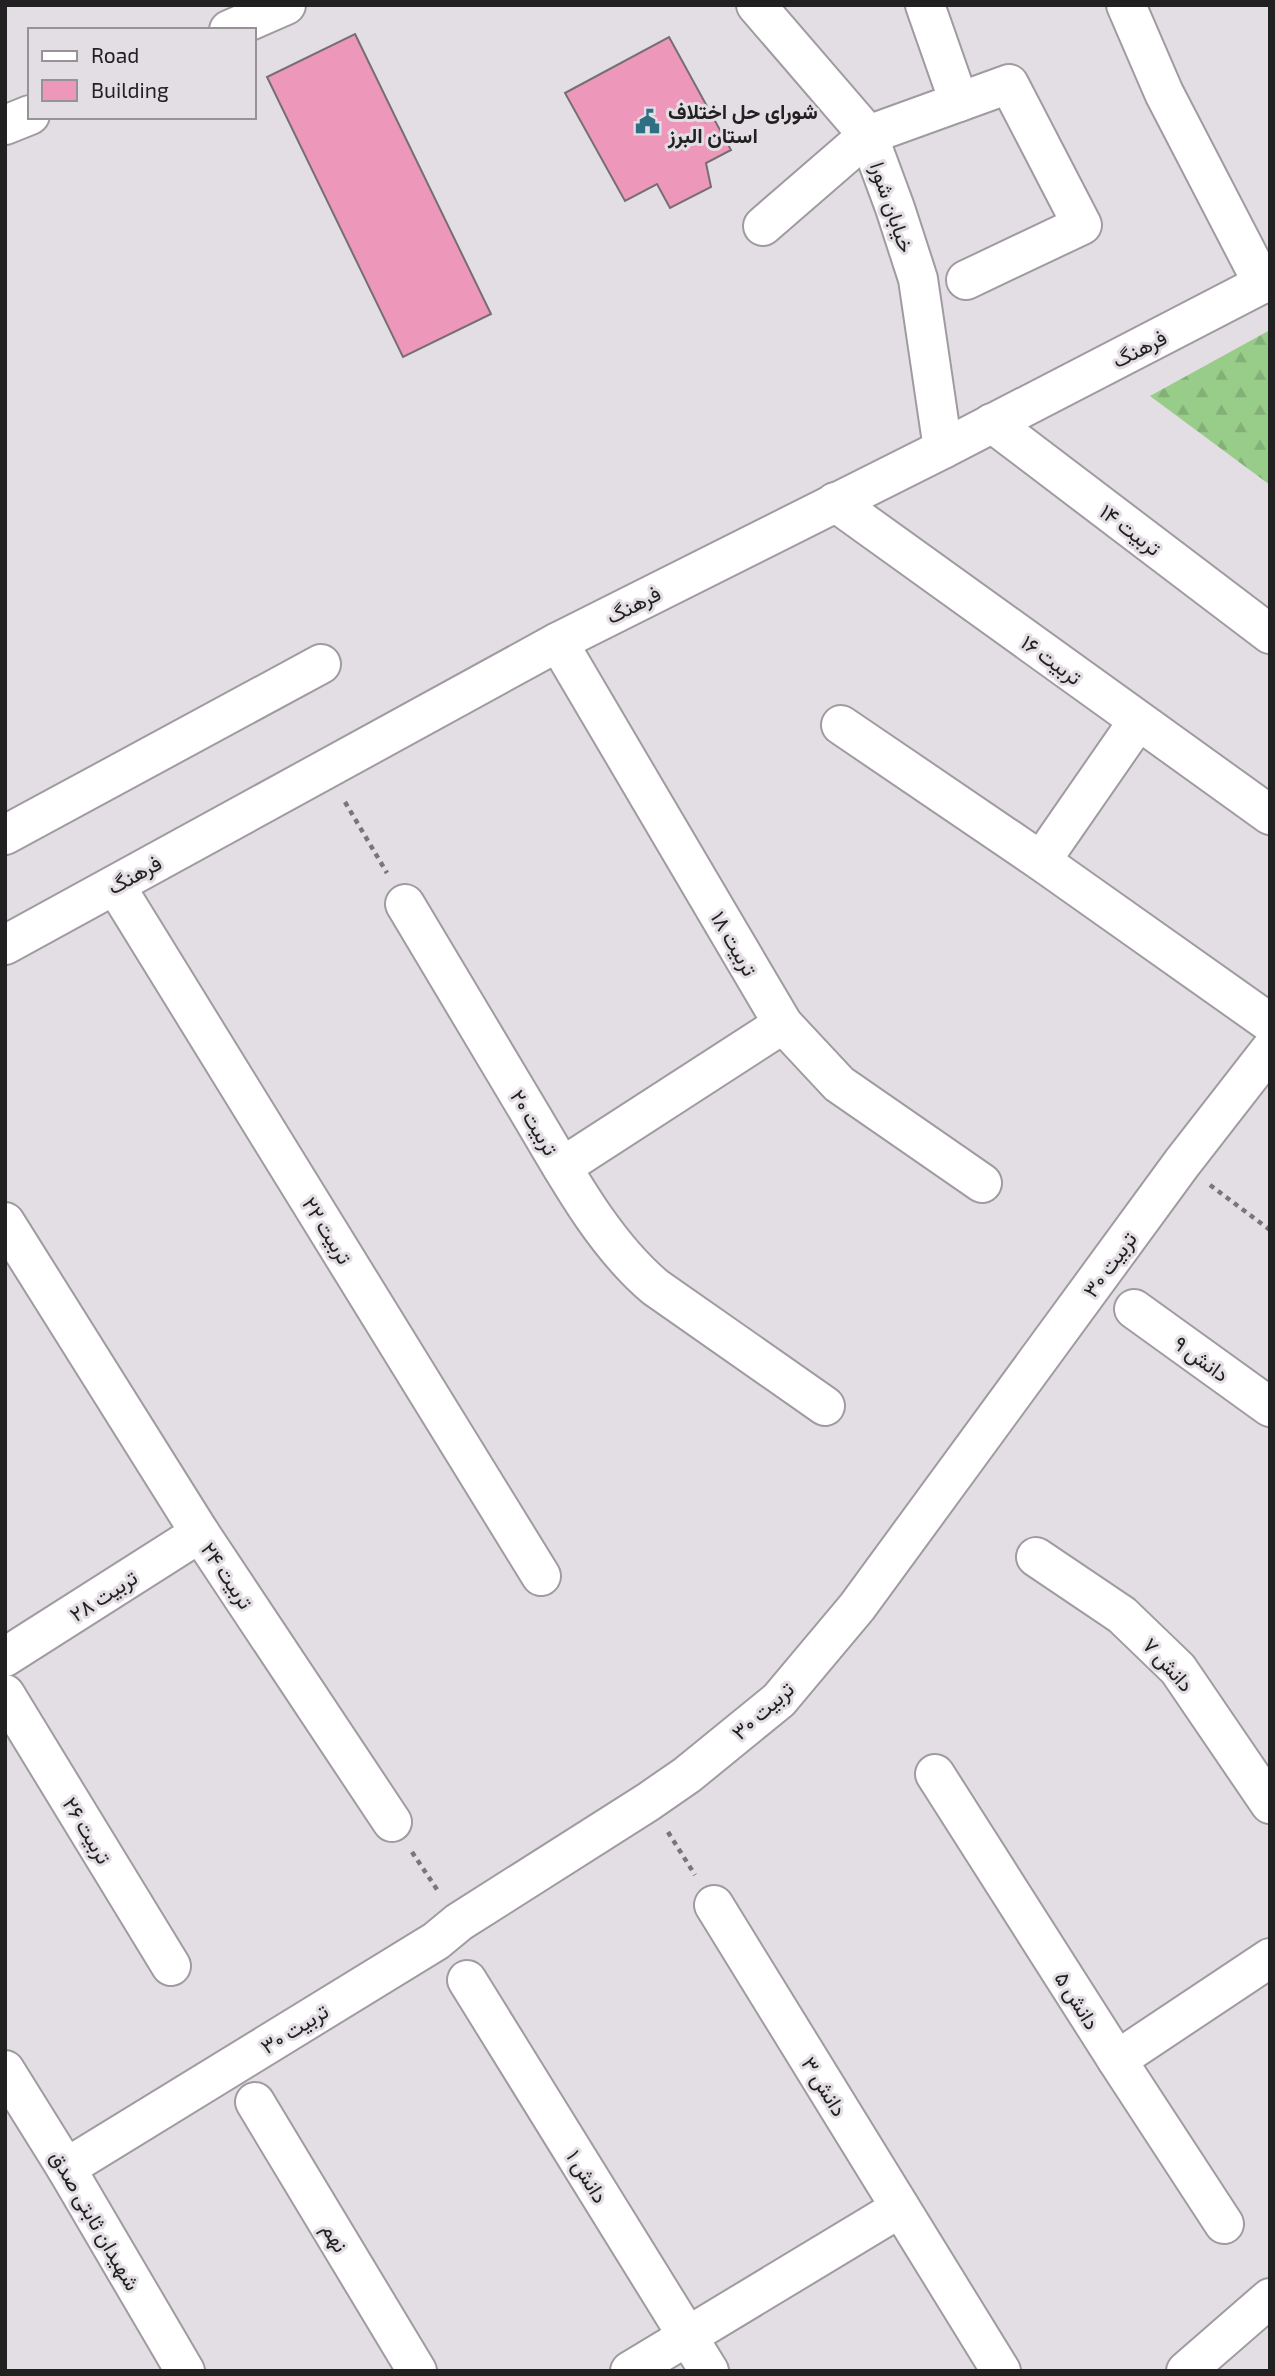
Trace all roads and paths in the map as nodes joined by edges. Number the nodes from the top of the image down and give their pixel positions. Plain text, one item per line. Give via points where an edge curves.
1 (286, 5) edge
2 (756, 5) edge
3 (925, 5) edge
4 (1126, 5) edge
5 (234, 28) edge
6 (959, 102) junction
7 (28, 116) edge
8 (5, 125) edge
9 (868, 135) junction
10 (763, 226) dead end
11 (967, 280) dead end
12 (1266, 282) edge
13 (992, 423) junction
14 (943, 449) junction
15 (835, 502) junction
16 (1270, 634) edge
17 (558, 642) junction
18 (321, 664) dead end
19 (1138, 721) junction
20 (841, 725) dead end
21 (324, 769) junction
22 (1270, 816) edge
23 (5, 835) edge
24 (1041, 860) junction
25 (115, 885) junction
26 (405, 904) joint
27 (5, 945) edge
28 (1270, 1023) edge
29 (783, 1024) junction
30 (1270, 1050) edge
31 (1182, 1163) junction
32 (562, 1167) junction
33 (982, 1182) dead end
34 (5, 1222) edge
35 (1270, 1230) edge
36 (1134, 1309) dead end
37 (825, 1406) dead end
38 (1270, 1407) edge
39 (200, 1533) junction
40 (1036, 1557) dead end
41 (541, 1576) dead end
42 (5, 1657) edge
43 (5, 1694) edge
44 (935, 1774) dead end
45 (1265, 1784) edge
46 (648, 1802) junction
47 (392, 1822) joint
48 (714, 1905) joint
49 (458, 1922) junction
50 (1270, 1958) edge
51 (171, 1966) dead end
52 (467, 1980) dead end
53 (1117, 2060) junction
54 (5, 2070) edge
55 (255, 2102) dead end
56 (66, 2168) junction
57 (900, 2208) junction
58 (1224, 2224) dead end
59 (1270, 2298) edge
60 (687, 2336) junction
61 (185, 2371) edge
62 (417, 2371) edge
63 (630, 2371) edge
64 (709, 2371) edge
65 (1001, 2371) edge
66 (1186, 2371) edge

1 - 5 street
2 - 9 street, خیابان شورا
3 - 6 street
4 - 12 street via 1164,93
6 - 9 street
6 - 11 street via 1009,84 1082,225
7 - 8 street
9 - 10 street
9 - 14 street, خیابان شورا via 918,279
12 - 13 street, فرهنگ
13 - 14 street, فرهنگ
13 - 16 street, تربیت ۱۴
14 - 15 street, فرهنگ
15 - 17 street, فرهنگ
15 - 19 street, تربیت ۱۶
17 - 21 street, فرهنگ
17 - 29 street, تربیت ۱۸
18 - 23 street
19 - 22 street, تربیت ۱۶
19 - 24 street
20 - 24 street
21 - 25 street, فرهنگ
21 - 26 path
24 - 28 street
25 - 27 street, فرهنگ
25 - 41 street, تربیت ۲۲
26 - 32 street, تربیت ۲۰
29 - 32 street
29 - 33 street, تربیت ۱۸ via 839,1084
30 - 31 street, تربیت ۳۰
31 - 35 path
31 - 46 street, تربیت ۳۰ via 857,1607 779,1700
32 - 37 street, تربیت ۲۰ via 634,1270
34 - 39 street, تربیت ۲۴
36 - 38 street, دانش ۹
39 - 42 street, تربیت ۲۸
39 - 47 street, تربیت ۲۴
40 - 45 street, دانش ۷ via 1122,1615 1178,1669
43 - 51 street, تربیت ۲۶
44 - 53 street, دانش ۵
46 - 48 path
46 - 49 street, تربیت ۳۰
47 - 49 path
48 - 57 street, دانش ۳
49 - 56 street, تربیت ۳۰ via 436,1941
50 - 53 street
52 - 60 street, دانش ۱
53 - 58 street, دانش ۵
54 - 56 street, شهیدان ثابتی صدق
55 - 62 street, نهم
56 - 61 street, شهیدان ثابتی صدق
57 - 60 street
57 - 65 street, دانش ۳
59 - 66 street
60 - 63 street
60 - 64 street, دانش ۱

